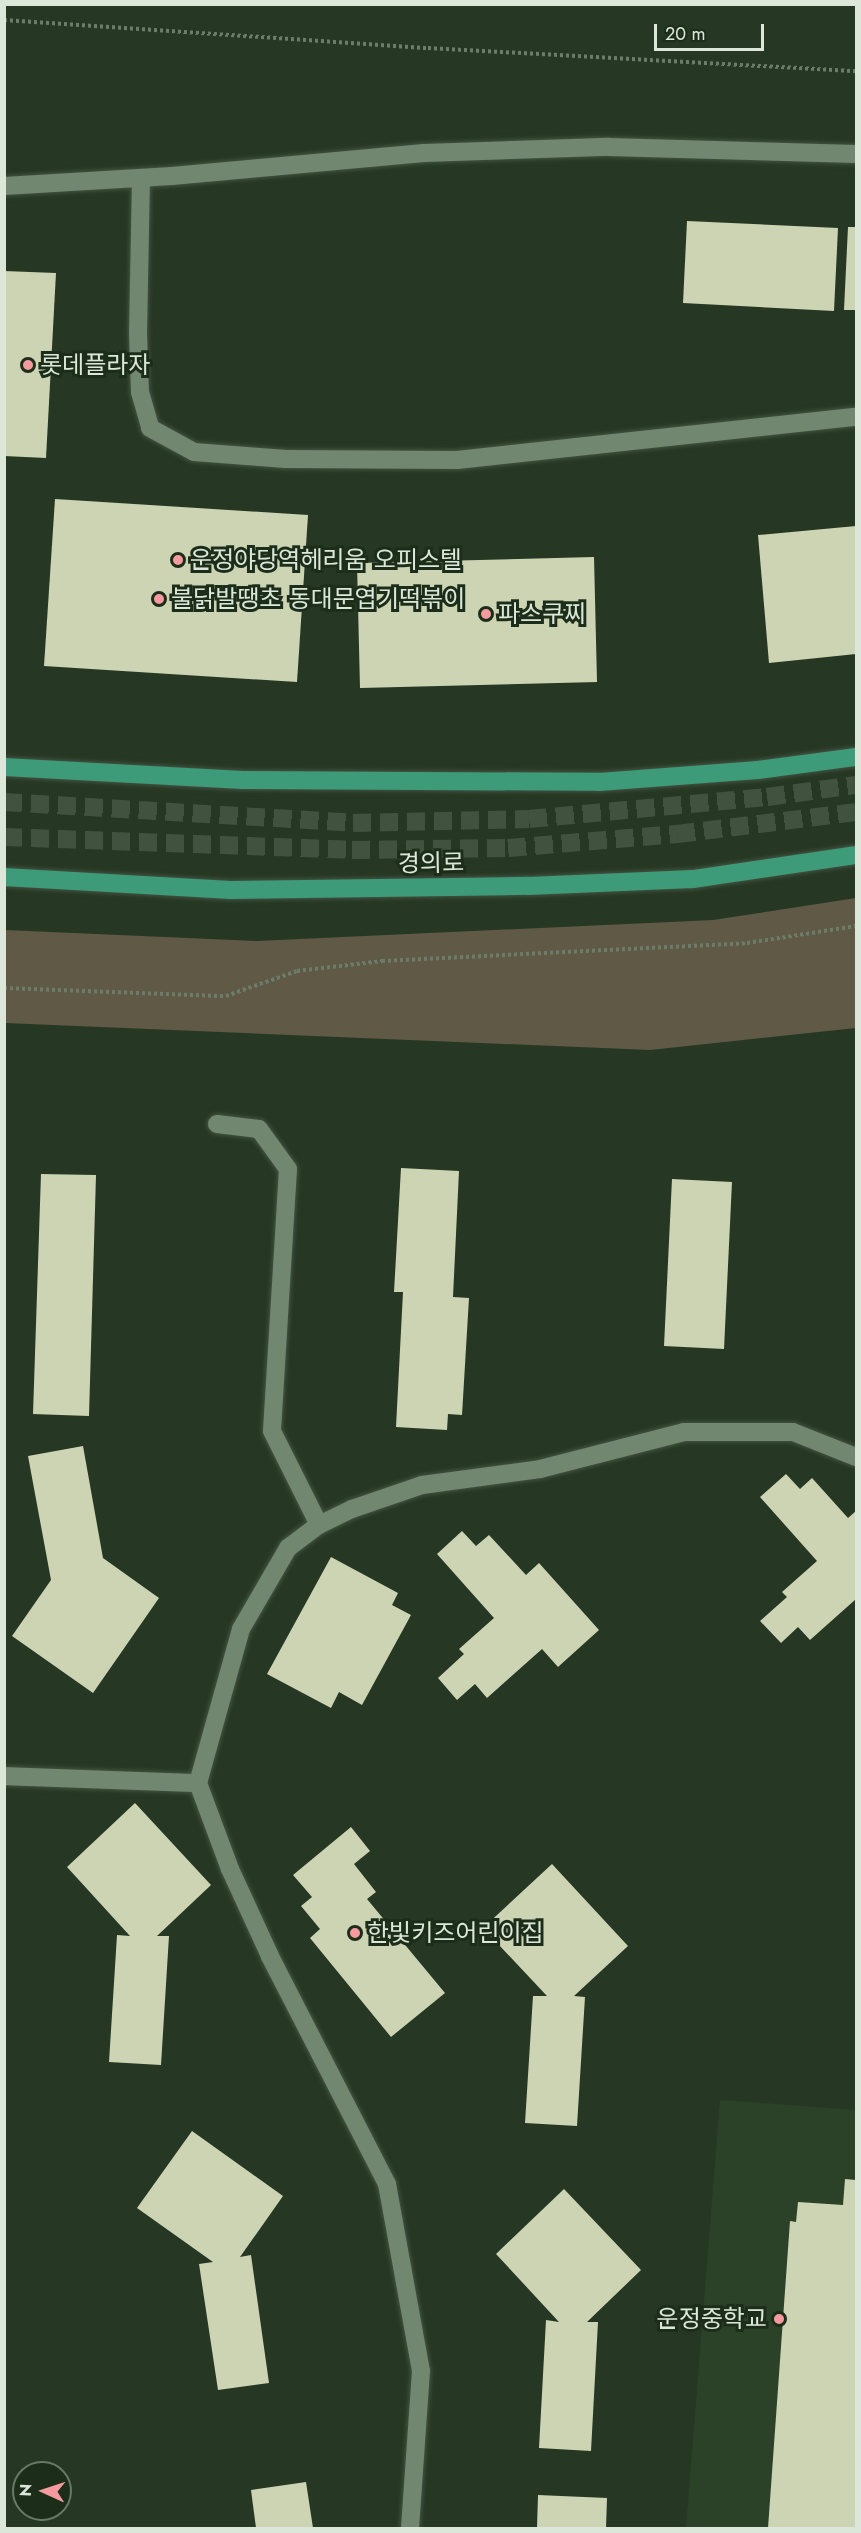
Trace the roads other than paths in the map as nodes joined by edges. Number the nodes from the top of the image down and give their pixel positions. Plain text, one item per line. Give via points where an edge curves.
1 (856, 154) edge
2 (141, 178) junction
3 (4, 186) edge
4 (856, 417) edge
5 (856, 757) edge
6 (4, 767) edge
7 (856, 855) edge
8 (4, 877) edge
9 (217, 1124) dead end
10 (856, 1457) edge
11 (320, 1525) junction
12 (4, 1776) edge
13 (198, 1784) junction
14 (410, 2529) edge

1 - 2 street via 609,147 424,153
2 - 3 street
2 - 4 street via 140,392 150,428 194,452 286,459 457,460
5 - 6 main road via 758,770 599,782 243,780
7 - 8 main road, 경의로 via 693,879 528,886 231,890
9 - 11 street via 259,1129 288,1169 272,1431
10 - 11 street via 793,1432 684,1432 540,1469 422,1485 352,1509
11 - 13 street via 288,1548 241,1629
12 - 13 street
13 - 14 street via 230,1869 270,1956 387,2184 421,2371

